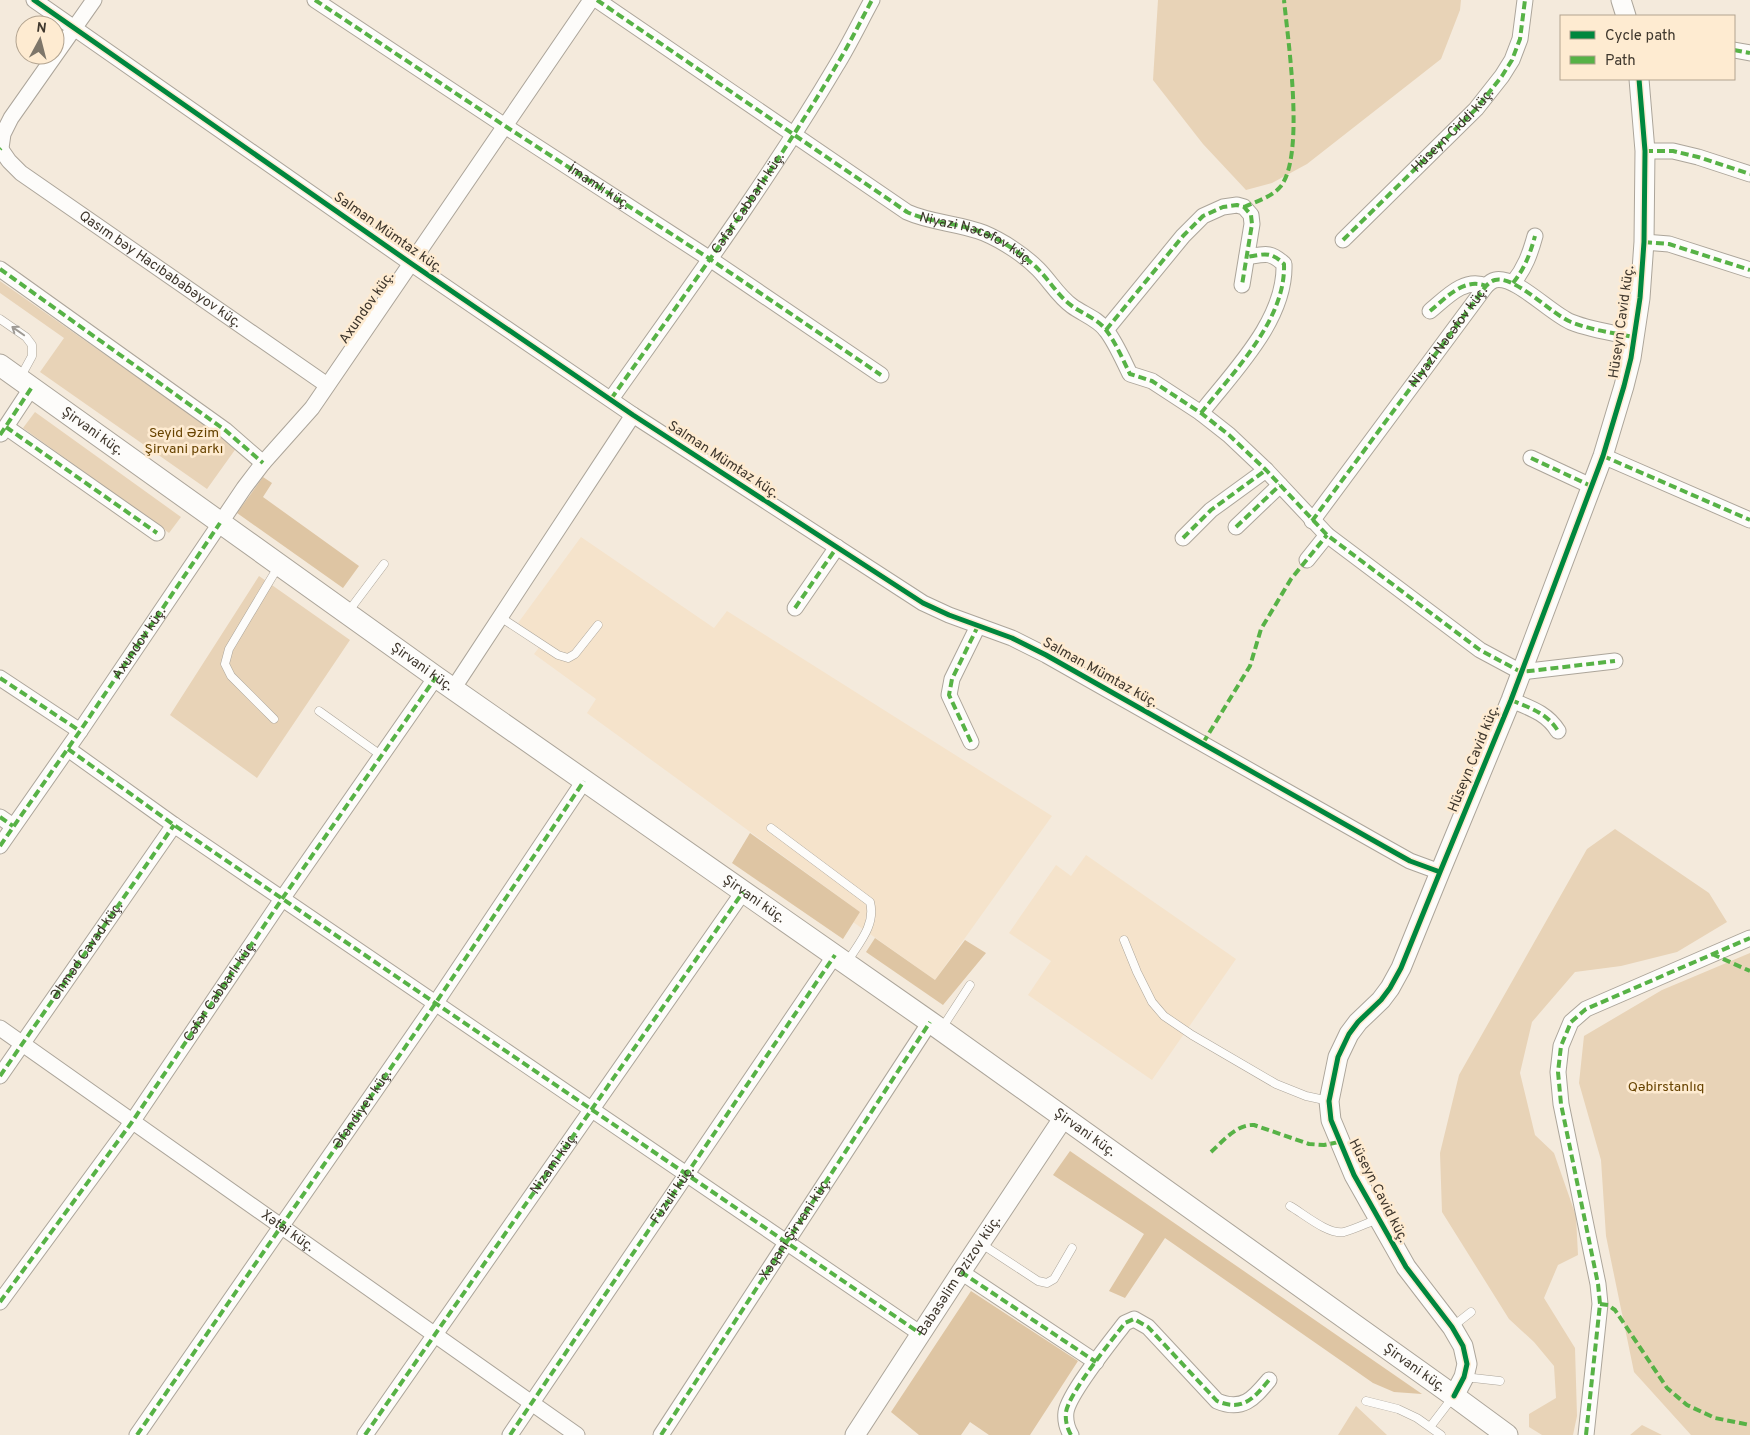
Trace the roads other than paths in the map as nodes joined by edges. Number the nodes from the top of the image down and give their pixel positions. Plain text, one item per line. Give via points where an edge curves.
1 (34, 0) edge
2 (94, 0) edge
3 (315, 0) edge
4 (591, 0) edge
5 (597, 0) edge
6 (872, 0) edge
7 (1525, 0) edge
8 (1621, 0) edge
9 (1626, 15) edge
10 (74, 28) junction
11 (1735, 50) edge
12 (1750, 53) edge
13 (1639, 80) edge
14 (505, 126) junction
15 (794, 134) junction
16 (0, 148) edge
17 (1645, 152) junction
18 (1750, 174) edge
19 (1535, 236) dead end
20 (1343, 240) dead end
21 (1644, 242) junction
22 (1247, 257) junction
23 (710, 259) junction
24 (412, 264) junction
25 (0, 269) edge
26 (1750, 270) edge
27 (1513, 283) junction
28 (1242, 285) dead end
29 (1486, 286) junction
30 (1430, 310) dead end
31 (0, 319) edge
32 (1106, 330) junction
33 (1634, 337) junction
34 (0, 365) edge
35 (881, 375) dead end
36 (26, 383) junction
37 (327, 385) junction
38 (611, 399) junction
39 (1201, 413) junction
40 (633, 415) junction
41 (3, 431) edge
42 (1603, 456) junction
43 (1530, 458) dead end
44 (263, 463) junction
45 (1266, 470) junction
46 (1280, 485) junction
47 (1591, 486) junction
48 (1750, 520) edge
49 (1312, 521) junction
50 (220, 523) junction
51 (1236, 527) dead end
52 (157, 533) dead end
53 (1327, 535) junction
54 (1183, 538) dead end
55 (837, 546) junction
56 (1307, 560) dead end
57 (384, 564) dead end
58 (279, 565) junction
59 (794, 608) dead end
60 (347, 613) junction
61 (500, 617) junction
62 (598, 626) dead end
63 (978, 626) junction
64 (1615, 661) dead end
65 (1521, 672) junction
66 (0, 678) edge
67 (444, 683) junction
68 (1510, 700) junction
69 (319, 711) dead end
70 (274, 719) dead end
71 (1558, 731) dead end
72 (80, 732) junction
73 (971, 742) dead end
74 (68, 749) junction
75 (382, 756) junction
76 (584, 781) junction
77 (0, 817) edge
78 (174, 825) junction
79 (14, 826) junction
80 (771, 828) dead end
81 (0, 846) edge
82 (1440, 872) junction
83 (743, 892) junction
84 (282, 899) junction
85 (1750, 938) edge
86 (1124, 940) dead end
87 (840, 959) junction
88 (970, 985) dead end
89 (435, 1004) junction
90 (936, 1026) junction
91 (0, 1028) edge
92 (22, 1044) junction
93 (0, 1076) edge
94 (1329, 1101) junction
95 (592, 1110) junction
96 (1064, 1117) junction
97 (132, 1122) junction
98 (687, 1175) junction
99 (1290, 1206) dead end
100 (1378, 1219) junction
101 (281, 1226) junction
102 (980, 1243) junction
103 (786, 1244) junction
104 (1072, 1248) dead end
105 (961, 1272) junction
106 (0, 1302) edge
107 (1471, 1312) dead end
108 (1452, 1327) junction
109 (920, 1334) junction
110 (434, 1335) junction
111 (1096, 1362) junction
112 (1464, 1377) junction
113 (1269, 1380) dead end
114 (1500, 1380) dead end
115 (1454, 1396) junction
116 (1366, 1400) dead end
117 (531, 1403) junction
118 (1430, 1427) junction
119 (137, 1435) edge
120 (365, 1435) edge
121 (510, 1435) edge
122 (577, 1435) edge
123 (660, 1435) edge
124 (855, 1435) edge
125 (1070, 1435) edge
126 (1441, 1435) edge
127 (1507, 1435) edge
128 (1586, 1435) edge

1 - 10 street, Salman Mümtaz küç.
2 - 10 street
3 - 14 street, İmamlı küç.
4 - 14 street, Axundov küç.
5 - 15 street, Niyazi Nəcəfov küç.
6 - 15 street, Cəfər Cabbarlı küç.
7 - 20 street, Hüseyn Ciddi küç. via 1520,39 1502,76 1476,109
8 - 9 street
10 - 16 street via 11,118
10 - 24 street, Salman Mümtaz küç.
11 - 12 street
13 - 17 street, Hüseyn Cavid küç.
14 - 23 street, İmamlı küç.
14 - 24 street, Axundov küç.
15 - 23 street, Cəfər Cabbarlı küç.
15 - 32 street, Niyazi Nəcəfov küç. via 906,212 985,234 1012,249 1038,269 1059,295
16 - 37 street, Qasım bəy Hacıbababəyov küç. via 21,173
17 - 18 street via 1673,152 1698,157
17 - 21 street, Hüseyn Cavid küç.
19 - 27 street via 1524,269
21 - 26 street via 1669,244
21 - 33 street, Hüseyn Cavid küç.
22 - 28 street
22 - 32 street via 1252,224 1251,215 1244,206 1223,206 1203,216
22 - 39 street via 1275,255 1284,264 1277,301 1262,334
23 - 35 street, İmamlı küç.
23 - 38 street, Cəfər Cabbarlı küç.
24 - 37 street, Axundov küç.
24 - 38 street, Salman Mümtaz küç.
25 - 44 street via 225,430
27 - 29 street, Niyazi Nəcəfov küç. via 1493,280
27 - 33 street via 1568,321
29 - 30 street via 1477,283 1463,286
29 - 49 street, Niyazi Nəcəfov küç.
36 -> 31 lane via 32,345
32 - 39 street, Niyazi Nəcəfov küç. via 1130,374 1152,381
33 - 42 street, Hüseyn Cavid küç. via 1624,386
34 - 36 main road, Şirvani küç.
36 - 41 street
36 - 50 main road, Şirvani küç.
37 - 44 street, Axundov küç. via 300,422
38 - 40 street, Salman Mümtaz küç.
39 - 45 street, Niyazi Nəcəfov küç.
40 - 55 street, Salman Mümtaz küç.
40 - 61 street, Cəfər Cabbarlı küç.
41 - 52 street
42 - 47 street, Hüseyn Cavid küç.
42 - 48 street
43 - 47 street
44 - 50 street, Axundov küç.
45 - 46 street, Niyazi Nəcəfov küç.
45 - 54 street via 1211,510
46 - 49 street, Niyazi Nəcəfov küç.
46 - 51 street
47 - 65 street, Hüseyn Cavid küç.
49 - 53 street, Niyazi Nəcəfov küç.
50 - 58 main road, Şirvani küç.
50 - 72 street, Axundov küç.
53 - 56 street
53 - 65 street, Niyazi Nəcəfov küç. via 1480,650
55 - 59 street
55 - 63 street, Salman Mümtaz küç. via 923,603
57 - 60 lane
58 - 60 main road, Şirvani küç.
58 - 70 lane via 229,649 225,664 231,676
60 - 67 main road, Şirvani küç.
61 - 62 lane via 558,655 568,658
61 - 67 street, Cəfər Cabbarlı küç.
63 - 73 street via 952,679 949,695
63 - 82 street, Salman Mümtaz küç. via 1046,655 1385,848
64 - 65 street
65 - 68 street, Hüseyn Cavid küç.
66 - 72 street
67 - 75 street, Cəfər Cabbarlı küç.
67 - 76 main road, Şirvani küç.
68 - 71 street via 1539,711 1552,721
68 - 82 street, Hüseyn Cavid küç.
69 - 75 lane
72 - 74 street, Axundov küç.
74 - 78 street
74 - 79 street, Axundov küç.
75 - 84 street, Cəfər Cabbarlı küç.
76 - 83 main road, Şirvani küç.
76 - 89 street, Əfəndiyev küç.
77 - 79 street
78 - 84 street
78 - 92 street, Əhməd Cavad küç.
79 - 81 street, Axundov küç.
80 - 87 lane via 870,902 873,912 870,926
82 - 94 street, Hüseyn Cavid küç. via 1390,988 1349,1034 1338,1057
83 - 87 main road, Şirvani küç.
83 - 95 street, Nizami küç.
84 - 89 street
84 - 97 street, Cəfər Cabbarlı küç.
85 - 128 street via 1586,1010 1571,1022 1560,1046 1561,1104 1600,1304
86 - 94 lane via 1152,1002 1164,1016 1192,1036 1276,1084
87 - 90 main road, Şirvani küç.
87 - 98 street, Füzuli küç.
88 - 90 lane
89 - 95 street
89 - 101 street, Əfəndiyev küç.
90 - 96 main road, Şirvani küç.
90 - 103 street, Xəqani Şirvani küç.
91 - 92 street, Xətai küç.
92 - 93 street, Əhməd Cavad küç.
92 - 97 street, Xətai küç.
94 - 100 street, Hüseyn Cavid küç. via 1331,1120 1340,1144
95 - 98 street
95 - 110 street, Nizami küç.
96 - 102 street, Babasəlim Əzizov küç.
96 - 115 main road, Şirvani küç.
97 - 101 street, Xətai küç.
97 - 106 street, Cəfər Cabbarlı küç.
98 - 103 street
98 - 117 street, Füzuli küç.
99 - 100 lane via 1336,1232
100 - 108 street, Hüseyn Cavid küç. via 1406,1267
101 - 110 street, Xətai küç.
101 - 119 street, Əfəndiyev küç.
102 - 104 lane via 1038,1281 1047,1283 1054,1279
102 - 105 street, Babasəlim Əzizov küç.
103 - 109 street
103 - 123 street, Xəqani Şirvani küç.
105 - 109 street, Babasəlim Əzizov küç.
105 - 111 street
107 - 108 lane
108 - 112 street, Hüseyn Cavid küç. via 1463,1346 1467,1364
109 - 124 street, Babasəlim Əzizov küç.
110 - 117 street, Xətai küç.
110 - 120 street, Nizami küç.
111 - 113 street via 1125,1322 1134,1319 1148,1328 1217,1401 1235,1406 1254,1398
111 - 125 street via 1074,1393 1066,1411
112 - 114 lane
112 - 115 street, Hüseyn Cavid küç.
115 - 118 lane
115 - 127 main road, Şirvani küç.
116 - 118 lane via 1398,1409
117 - 121 street, Füzuli küç.
117 - 122 street, Xətai küç.
118 - 126 lane

